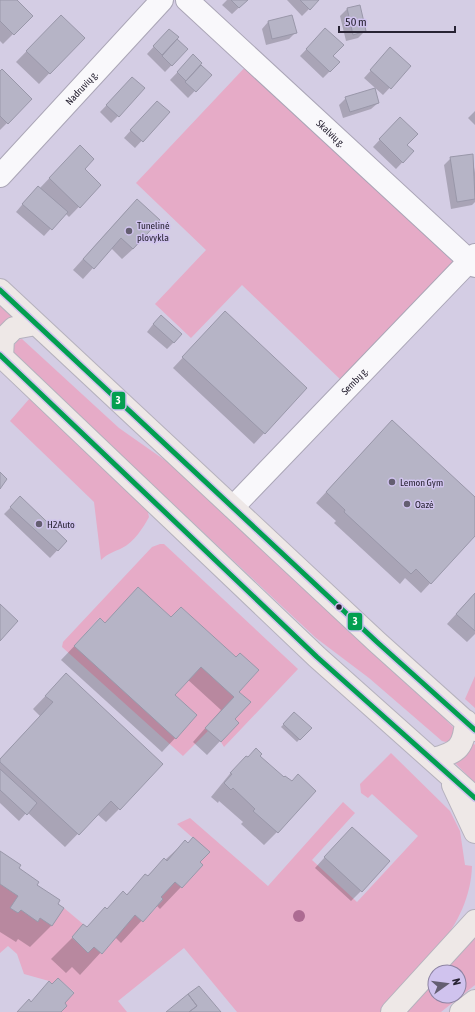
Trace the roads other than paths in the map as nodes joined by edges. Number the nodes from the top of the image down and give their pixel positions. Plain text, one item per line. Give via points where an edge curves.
1 (162, 0) edge
2 (187, 0) edge
3 (0, 176) edge
4 (473, 260) edge
5 (0, 290) edge
6 (36, 324) junction
7 (1, 356) edge
8 (233, 507) junction
9 (470, 726) edge
10 (439, 765) junction
11 (475, 798) edge
12 (475, 832) edge
13 (475, 905) edge
14 (471, 926) edge
15 (475, 1001) edge
16 (392, 1012) edge
17 (461, 1012) edge

1 - 3 street, Nadruvių g.
2 - 4 street, Skalvių g.
4 - 8 street, Sembų g.
5 - 6 main road
6 - 7 main road via 14,328 3,340
6 - 8 main road
7 - 10 main road via 317,656
8 - 9 main road
9 - 10 main road via 460,746
10 - 11 main road
10 - 12 main road
13 - 14 main road
14 - 16 main road
15 - 17 main road

